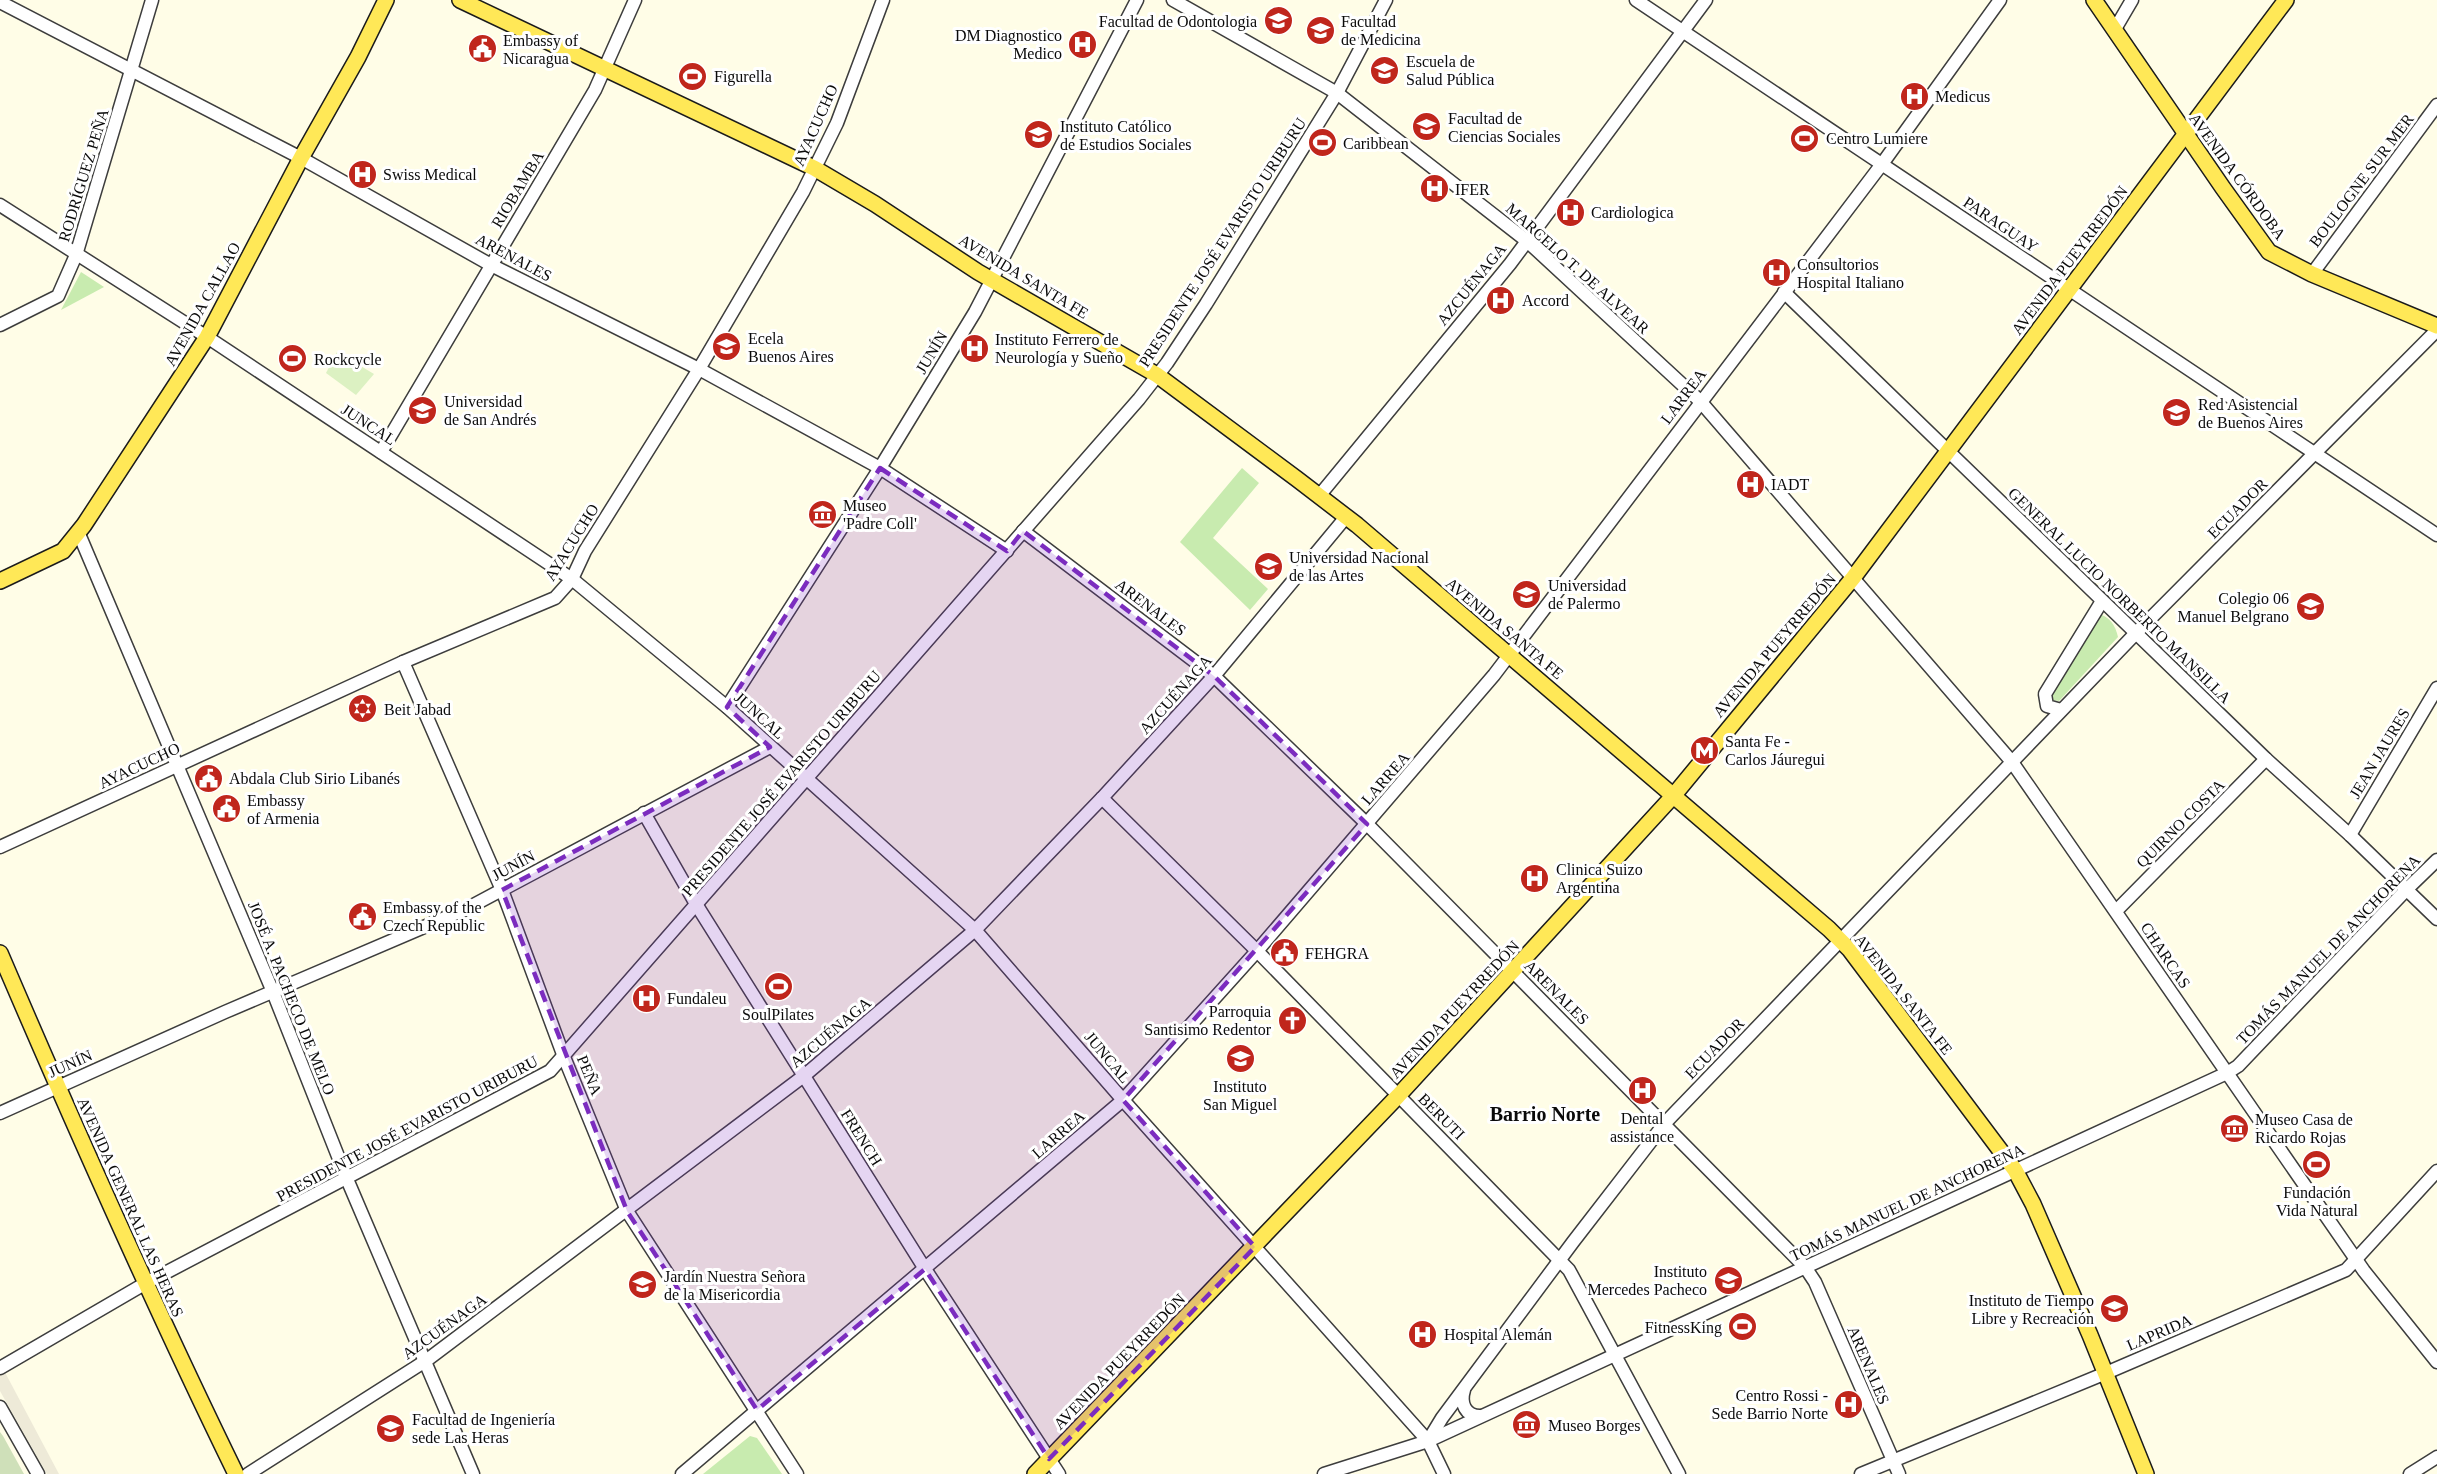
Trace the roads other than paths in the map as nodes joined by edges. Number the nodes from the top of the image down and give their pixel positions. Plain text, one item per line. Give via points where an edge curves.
1 (152, 0) edge
2 (386, 0) edge
3 (460, 0) edge
4 (635, 0) edge
5 (883, 0) edge
6 (1137, 0) edge
7 (1173, 0) edge
8 (1386, 0) edge
9 (1636, 0) edge
10 (1706, 0) edge
11 (2000, 0) edge
12 (2094, 0) edge
13 (2132, 0) edge
14 (2286, 0) edge
15 (0, 2) edge
16 (2115, 29) junction
17 (1684, 32) junction
18 (605, 68) junction
19 (131, 71) junction
20 (1337, 93) junction
21 (2437, 105) edge
22 (2186, 135) junction
23 (302, 158) junction
24 (1882, 164) junction
25 (814, 168) junction
26 (0, 205) edge
27 (1527, 241) junction
28 (76, 255) junction
29 (491, 265) junction
30 (2312, 274) junction
31 (992, 279) junction
32 (2069, 290) junction
33 (1784, 292) junction
34 (0, 324) edge
35 (2437, 328) edge
36 (207, 338) junction
37 (699, 369) junction
38 (1157, 375) junction
39 (1700, 401) junction
40 (381, 452) junction
41 (1948, 452) junction
42 (2316, 453) junction
43 (880, 468) junction
44 (1319, 496) junction
45 (1346, 517) junction
46 (1023, 531) junction
47 (79, 534) junction
48 (2437, 535) edge
49 (1007, 551) junction
50 (1853, 578) junction
51 (572, 579) junction
52 (0, 582) edge
53 (2102, 601) junction
54 (2136, 633) junction
55 (1509, 656) junction
56 (403, 662) junction
57 (1214, 676) junction
58 (2437, 688) edge
59 (727, 707) junction
60 (2061, 710) junction
61 (770, 747) junction
62 (2266, 759) junction
63 (2012, 762) junction
64 (176, 765) junction
65 (807, 779) junction
66 (1674, 795) junction
67 (1102, 798) junction
68 (644, 813) junction
69 (1367, 824) junction
70 (2350, 835) junction
71 (0, 847) edge
72 (2437, 860) edge
73 (502, 890) junction
74 (2406, 890) junction
75 (696, 904) junction
76 (2116, 911) junction
77 (2437, 919) edge
78 (975, 930) junction
79 (1841, 940) junction
80 (1257, 951) junction
81 (0, 952) edge
82 (1513, 971) junction
83 (273, 992) junction
84 (564, 1057) junction
85 (2227, 1073) junction
86 (805, 1075) junction
87 (57, 1087) junction
88 (1398, 1096) junction
89 (1123, 1100) junction
90 (0, 1113) edge
91 (1665, 1124) junction
92 (2015, 1170) junction
93 (2437, 1171) edge
94 (347, 1179) junction
95 (627, 1211) junction
96 (1255, 1247) junction
97 (1560, 1259) junction
98 (2357, 1259) junction
99 (1805, 1267) junction
100 (925, 1269) junction
101 (146, 1283) junction
102 (1615, 1354) junction
103 (427, 1360) junction
104 (2437, 1362) edge
105 (0, 1368) edge
106 (2106, 1373) junction
107 (1464, 1389) junction
108 (0, 1407) edge
109 (757, 1410) junction
110 (1480, 1416) junction
111 (1428, 1441) junction
112 (2437, 1456) edge
113 (1049, 1460) junction
114 (1893, 1461) junction
115 (38, 1474) edge
116 (236, 1474) edge
117 (248, 1474) edge
118 (473, 1474) edge
119 (682, 1474) edge
120 (797, 1474) edge
121 (1035, 1474) edge
122 (1059, 1474) edge
123 (1324, 1474) edge
124 (1444, 1474) edge
125 (1679, 1474) edge
126 (1861, 1474) edge
127 (1899, 1474) edge
128 (2146, 1474) edge
129 (2410, 1474) edge

1 - 19 street, RODRÍGUEZ PEÑA
2 - 23 main road, AVENIDA CALLAO
3 - 18 main road, AVENIDA SANTA FE
4 - 18 street, RIOBAMBA
5 - 25 street, AYACUCHO via 837,123
6 - 31 street, JUNÍN
7 - 20 street, MARCELO T. DE ALVEAR
8 - 20 street, PRESIDENTE JOSÉ EVARISTO URIBURU
9 - 17 street, PARAGUAY
10 - 17 street, AZCUÉNAGA
11 - 24 street, LARREA
12 - 16 main road, AVENIDA CÓRDOBA
13 - 16 street
14 - 22 main road, AVENIDA PUEYRREDÓN
15 - 19 street, ARENALES
16 - 22 main road, AVENIDA CÓRDOBA
17 - 24 street, PARAGUAY
17 - 27 street, AZCUÉNAGA
18 - 25 main road, AVENIDA SANTA FE
18 - 29 street, RIOBAMBA
19 - 23 street, ARENALES
19 - 28 street, RODRÍGUEZ PEÑA
20 - 27 street, MARCELO T. DE ALVEAR
20 - 38 street, PRESIDENTE JOSÉ EVARISTO URIBURU via 1206,304
21 - 30 street, BOULOGNE SUR MER
22 - 30 main road, AVENIDA CÓRDOBA via 2263,245 2277,258
22 - 32 main road, AVENIDA PUEYRREDÓN
23 - 29 street, ARENALES
23 - 36 main road, AVENIDA CALLAO
24 - 32 street, PARAGUAY
24 - 33 street, LARREA
25 - 31 main road, AVENIDA SANTA FE
25 - 37 street, AYACUCHO
26 - 28 street, JUNCAL
27 - 39 street, MARCELO T. DE ALVEAR
27 - 44 street, AZCUÉNAGA
28 - 34 street, RODRÍGUEZ PEÑA via 58,296
28 - 36 street, JUNCAL
29 - 37 street, ARENALES
29 - 40 street, RIOBAMBA
30 - 35 main road, AVENIDA CÓRDOBA
31 - 38 main road, AVENIDA SANTA FE
31 - 43 street, JUNÍN
32 - 41 main road, AVENIDA PUEYRREDÓN
32 - 42 street, PARAGUAY
33 - 39 street, LARREA
33 - 41 street, GENERAL LUCIO NORBERTO MANSILLA
35 - 42 street, ECUADOR
36 - 40 street, JUNCAL
36 - 47 main road, AVENIDA CALLAO
37 - 43 street, ARENALES
37 - 51 street, AYACUCHO via 585,550
38 - 44 main road, AVENIDA SANTA FE
38 - 46 street, PRESIDENTE JOSÉ EVARISTO URIBURU
39 - 50 street, MARCELO T. DE ALVEAR
39 - 55 street, LARREA
40 - 51 street, JUNCAL
41 - 50 main road, AVENIDA PUEYRREDÓN
41 - 53 street, GENERAL LUCIO NORBERTO MANSILLA
42 - 48 street, PARAGUAY
42 - 54 street, ECUADOR
43 - 49 street, ARENALES
43 - 59 street, JUNÍN
44 - 45 main road, AVENIDA SANTA FE
45 - 55 main road, AVENIDA SANTA FE
45 - 57 street, AZCUÉNAGA
46 - 49 street, PRESIDENTE JOSÉ EVARISTO URIBURU
46 - 57 street, ARENALES
47 - 52 main road, AVENIDA CALLAO via 63,551
47 - 64 street, JOSÉ A. PACHECO DE MELO
49 - 65 street, PRESIDENTE JOSÉ EVARISTO URIBURU
50 - 63 street, CHARCAS
50 - 66 main road, AVENIDA PUEYRREDÓN
51 - 56 street, AYACUCHO via 555,598
51 - 59 street, JUNCAL
53 - 54 street, GENERAL LUCIO NORBERTO MANSILLA
53 - 60 street via 2045,694 2047,706
54 - 60 street, ECUADOR
54 - 62 street, GENERAL LUCIO NORBERTO MANSILLA
55 - 66 main road, AVENIDA SANTA FE
55 - 69 street, LARREA
56 - 64 street, AYACUCHO
56 - 73 street, PEÑA
57 - 67 street, AZCUÉNAGA
57 - 69 street, ARENALES
58 - 70 street, JEAN JAURES
59 - 61 street, JUNCAL
60 - 63 street, ECUADOR
61 - 65 street, JUNCAL
61 - 68 street, JUNÍN
62 - 70 street, GENERAL LUCIO NORBERTO MANSILLA
62 - 76 street, QUIRNO COSTA
63 - 76 street, CHARCAS
63 - 79 street, ECUADOR
64 - 71 street, AYACUCHO
64 - 83 street, JOSÉ A. PACHECO DE MELO
65 - 75 street, PRESIDENTE JOSÉ EVARISTO URIBURU
65 - 78 street, JUNCAL
66 - 79 main road, AVENIDA SANTA FE
66 - 82 main road, AVENIDA PUEYRREDÓN
67 - 78 street, AZCUÉNAGA
67 - 80 street, BERUTI
68 - 73 street, JUNÍN
68 - 75 street, FRENCH
69 - 80 street, LARREA
69 - 82 street, ARENALES
70 - 74 street, GENERAL LUCIO NORBERTO MANSILLA
72 - 74 street, TOMÁS MANUEL DE ANCHORENA
73 - 83 street, JUNÍN
73 - 84 street, PEÑA
74 - 77 street, GENERAL LUCIO NORBERTO MANSILLA
74 - 85 street, TOMÁS MANUEL DE ANCHORENA
75 - 84 street, PRESIDENTE JOSÉ EVARISTO URIBURU
75 - 86 street, FRENCH
76 - 85 street, CHARCAS
78 - 86 street, AZCUÉNAGA
78 - 89 street, JUNCAL
79 - 91 street, ECUADOR
79 - 92 main road, AVENIDA SANTA FE
80 - 88 street, BERUTI
80 - 89 street, LARREA
81 - 87 main road, AVENIDA GENERAL LAS HERAS
82 - 88 main road, AVENIDA PUEYRREDÓN
82 - 91 street, ARENALES
83 - 87 street, JUNÍN
83 - 94 street, JOSÉ A. PACHECO DE MELO
84 - 94 street, PRESIDENTE JOSÉ EVARISTO URIBURU via 550,1071
84 - 95 street, PEÑA
85 - 92 street, TOMÁS MANUEL DE ANCHORENA
85 - 98 street, CHARCAS
86 - 95 street, AZCUÉNAGA
86 - 100 street, FRENCH
87 - 90 street, JUNÍN
87 - 101 main road, AVENIDA GENERAL LAS HERAS
88 - 96 main road, AVENIDA PUEYRREDÓN
88 - 97 street, BERUTI
89 - 96 street, JUNCAL
89 - 100 street, LARREA
91 - 97 street, ECUADOR
91 - 99 street, ARENALES
92 - 99 street, TOMÁS MANUEL DE ANCHORENA
92 - 106 main road, AVENIDA SANTA FE
93 - 98 street, LAPRIDA
94 - 101 street, PRESIDENTE JOSÉ EVARISTO URIBURU
94 - 103 street, JOSÉ A. PACHECO DE MELO
95 - 103 street, AZCUÉNAGA
95 - 109 street, PEÑA
96 - 111 street, JUNCAL
96 - 113 main road, AVENIDA PUEYRREDÓN
97 - 102 street, BERUTI
97 - 107 street, ECUADOR
98 - 104 street, CHARCAS
98 - 106 street, LAPRIDA via 2346,1270
99 - 102 street, TOMÁS MANUEL DE ANCHORENA
99 - 114 street, ARENALES
100 - 109 street, LARREA
100 - 113 street, FRENCH
101 - 105 street, PRESIDENTE JOSÉ EVARISTO URIBURU
101 - 116 main road, AVENIDA GENERAL LAS HERAS
102 - 110 street, TOMÁS MANUEL DE ANCHORENA
102 - 125 street, BERUTI
103 - 117 street, AZCUÉNAGA
103 - 118 street, JOSÉ A. PACHECO DE MELO
106 - 114 street, LAPRIDA
106 - 128 main road, AVENIDA SANTA FE
107 - 110 street via 1461,1399 1465,1410
107 - 111 street, ECUADOR
108 - 115 street
109 - 119 street, LARREA
109 - 120 street, PEÑA
110 - 111 street, TOMÁS MANUEL DE ANCHORENA
111 - 123 street, TOMÁS MANUEL DE ANCHORENA
111 - 124 street, JUNCAL
112 - 129 street
113 - 121 main road, AVENIDA PUEYRREDÓN
113 - 122 street, FRENCH
114 - 126 street, LAPRIDA
114 - 127 street, ARENALES

